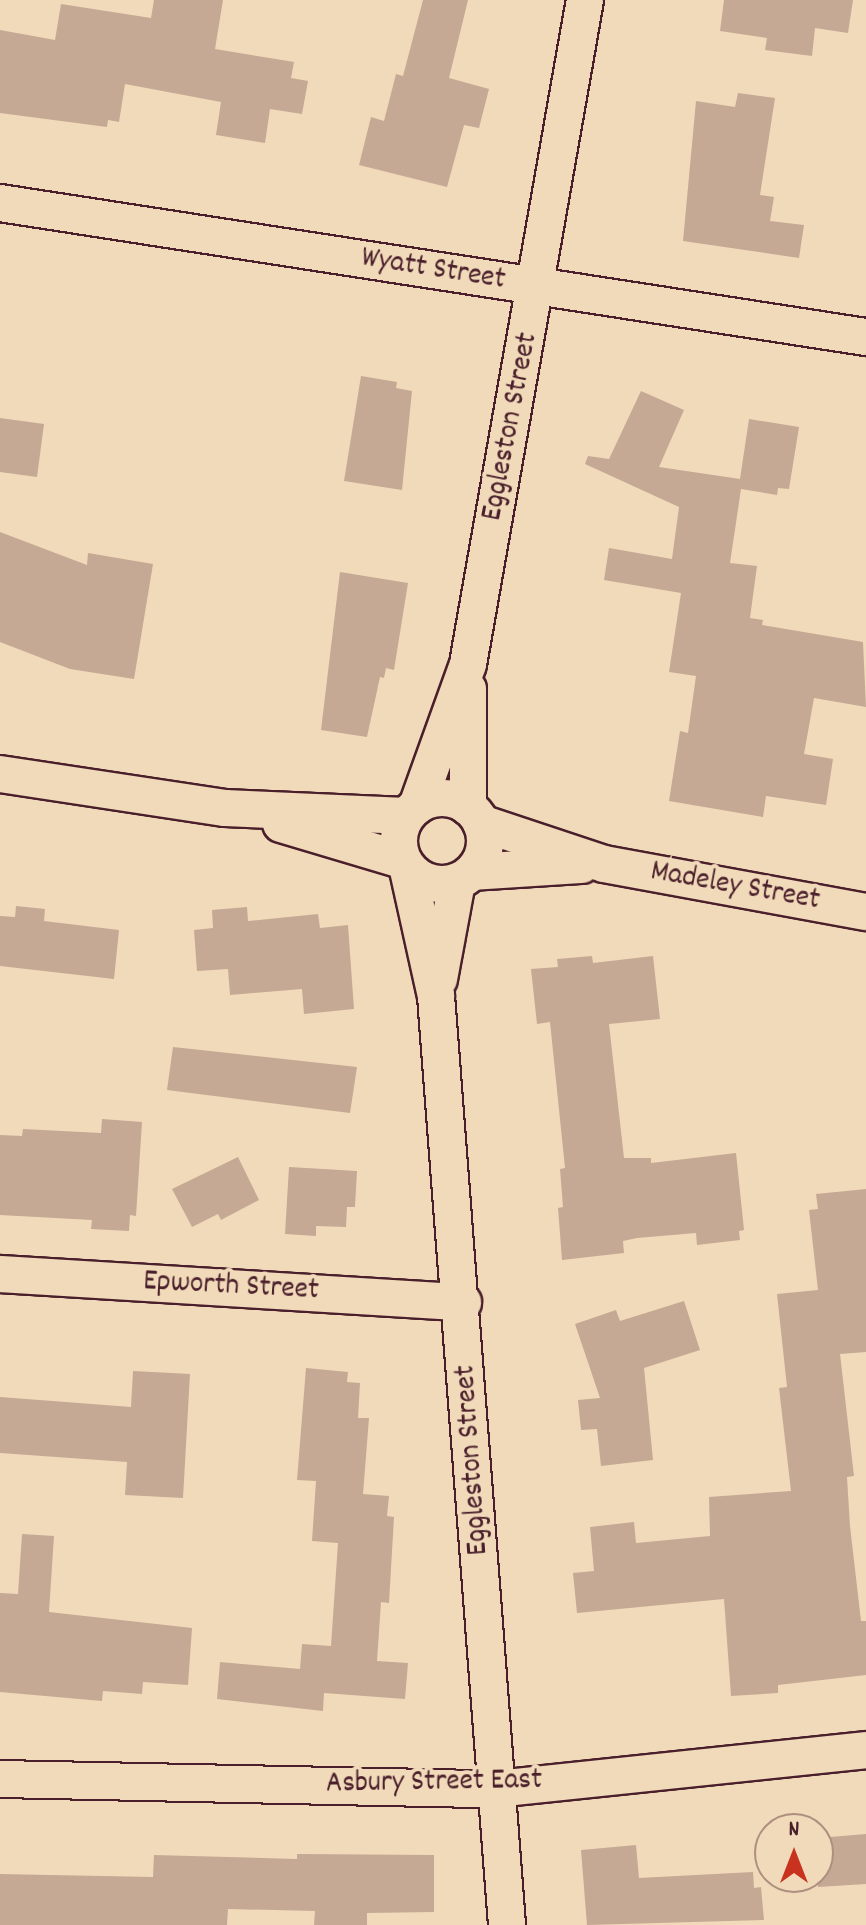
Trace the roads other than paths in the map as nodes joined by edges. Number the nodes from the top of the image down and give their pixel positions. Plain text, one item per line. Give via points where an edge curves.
1 (585, 0) edge
2 (0, 203) edge
3 (538, 288) junction
4 (866, 337) edge
5 (468, 664) junction
6 (0, 774) edge
7 (225, 808) junction
8 (411, 811) junction
9 (474, 815) junction
10 (604, 864) junction
11 (405, 865) junction
12 (465, 877) junction
13 (866, 912) edge
14 (436, 996) junction
15 (0, 1274) edge
16 (463, 1302) junction
17 (866, 1750) edge
18 (0, 1779) edge
19 (496, 1789) junction
20 (507, 1925) edge

1 - 3 street, Eggleston Street
2 - 3 street, Wyatt Street
3 - 4 street, Wyatt Street
3 - 5 street, Eggleston Street
5 - 8 street, Eggleston Street
5 - 9 street, Eggleston Street
6 - 7 street
7 - 8 street
7 - 11 street
8 - 9 street via 443,798
8 - 11 street via 398,845
9 - 10 street, Madeley Street
9 - 12 street via 484,849
10 - 12 street, Madeley Street
10 - 13 street, Madeley Street
11 - 12 street via 439,885
11 - 14 street, Eggleston Street
12 - 14 street, Eggleston Street
14 - 16 street, Eggleston Street
15 - 16 street, Epworth Street
16 - 19 street, Eggleston Street
17 - 19 street, Asbury Street East
18 - 19 street, Asbury Street East
19 - 20 street, Eggleston Street

